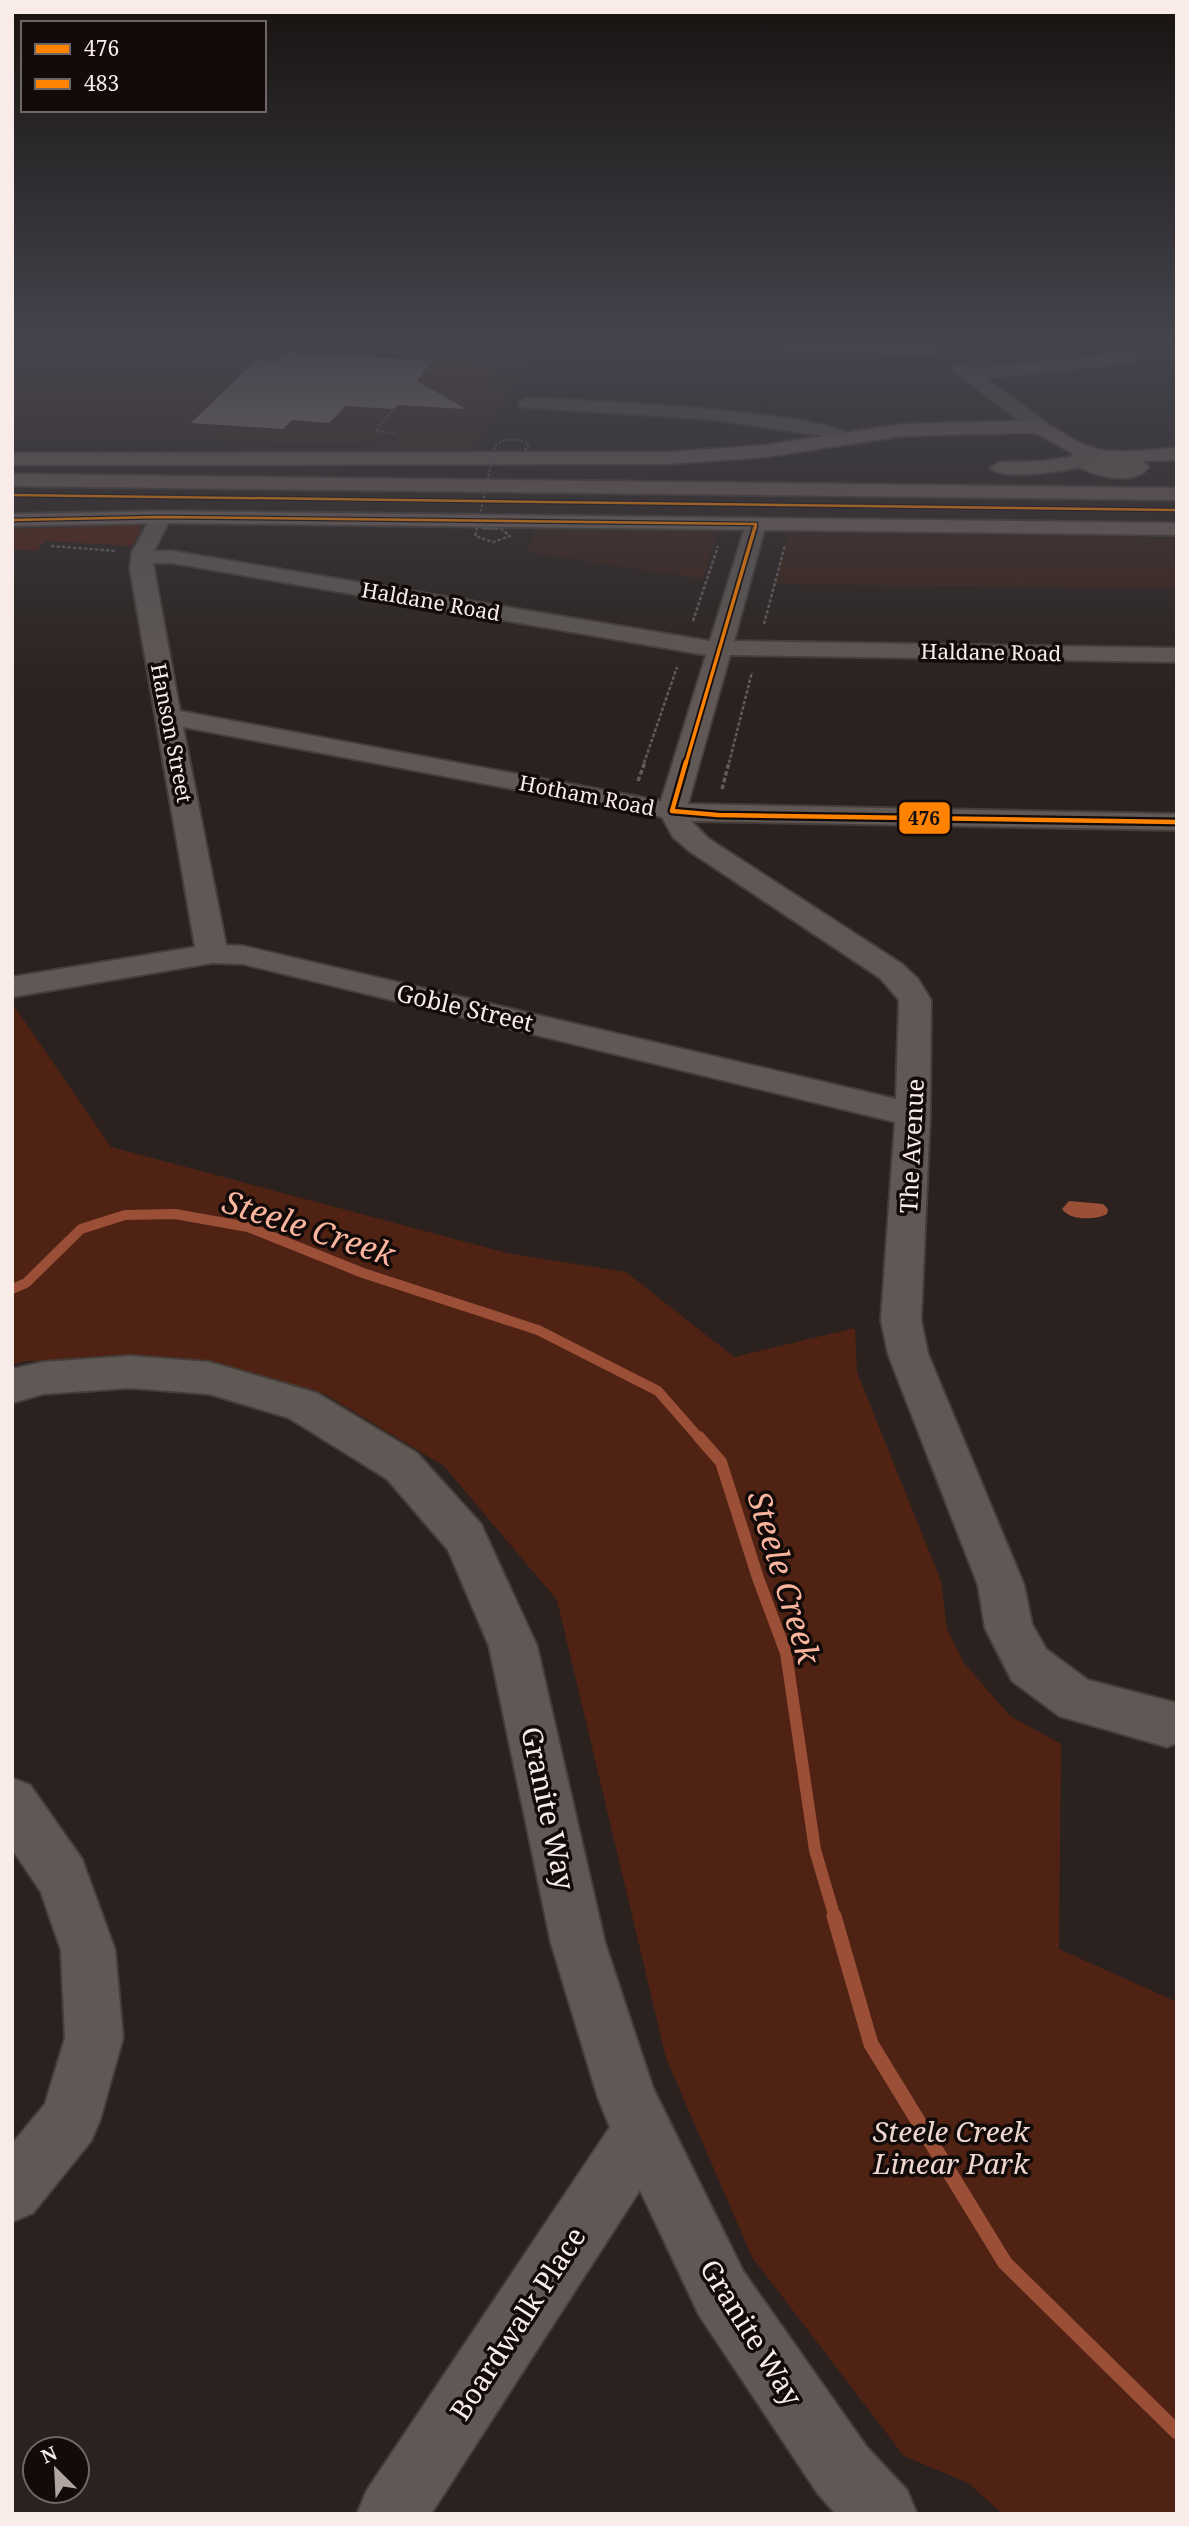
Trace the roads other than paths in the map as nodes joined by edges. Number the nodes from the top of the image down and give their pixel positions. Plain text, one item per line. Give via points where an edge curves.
1 (1050, 462) edge
2 (1092, 462) edge
3 (1125, 462) edge
4 (1159, 462) edge
5 (1138, 466) junction
6 (982, 468) dead end
7 (892, 471) dead end
8 (1177, 476) edge
9 (12, 480) edge
10 (111, 480) junction
11 (1177, 494) edge
12 (12, 495) edge
13 (1177, 510) edge
14 (161, 517) junction
15 (12, 520) edge
16 (756, 524) junction
17 (1177, 529) edge
18 (142, 554) junction
19 (720, 649) junction
20 (1177, 655) edge
21 (170, 717) junction
22 (672, 811) junction
23 (1177, 822) edge
24 (212, 954) junction
25 (12, 987) edge
26 (913, 1115) junction
27 (12, 1386) edge
28 (1172, 1725) edge
29 (12, 1804) edge
30 (643, 2132) junction
31 (12, 2192) edge
32 (391, 2514) edge
33 (883, 2514) edge

1 - 6 highway via 1044,467
2 - 5 main road via 1110,471 1131,471
3 - 5 main road
4 - 5 main road
5 - 8 highway
7 - 10 highway
9 - 10 highway
10 - 11 highway
12 - 13 highway
14 - 15 main road
14 - 16 main road
14 - 18 street
16 - 17 main road
16 - 19 street
18 - 19 street, Haldane Road
18 - 21 street, Hanson Street via 141,569
19 - 20 street, Haldane Road
19 - 22 street
21 - 22 street, Hotham Road
21 - 24 street, Hanson Street
22 - 23 street, Hotham Road
22 - 26 street, The Avenue via 683,831 699,845 907,986 916,1014
24 - 25 street, Goble Street
24 - 26 street, Goble Street via 270,961
26 - 28 street, The Avenue via 901,1320 908,1354 1001,1585 1009,1628 1029,1665 1076,1700
27 - 30 street, Granite Way via 43,1378 130,1372 209,1378 302,1405 401,1466 465,1538 513,1646 578,1944 627,2098
29 - 31 street via 63,1878 88,1950 94,2038 70,2120
30 - 32 street, Boardwalk Place
30 - 33 street, Granite Way via 721,2293 842,2470

